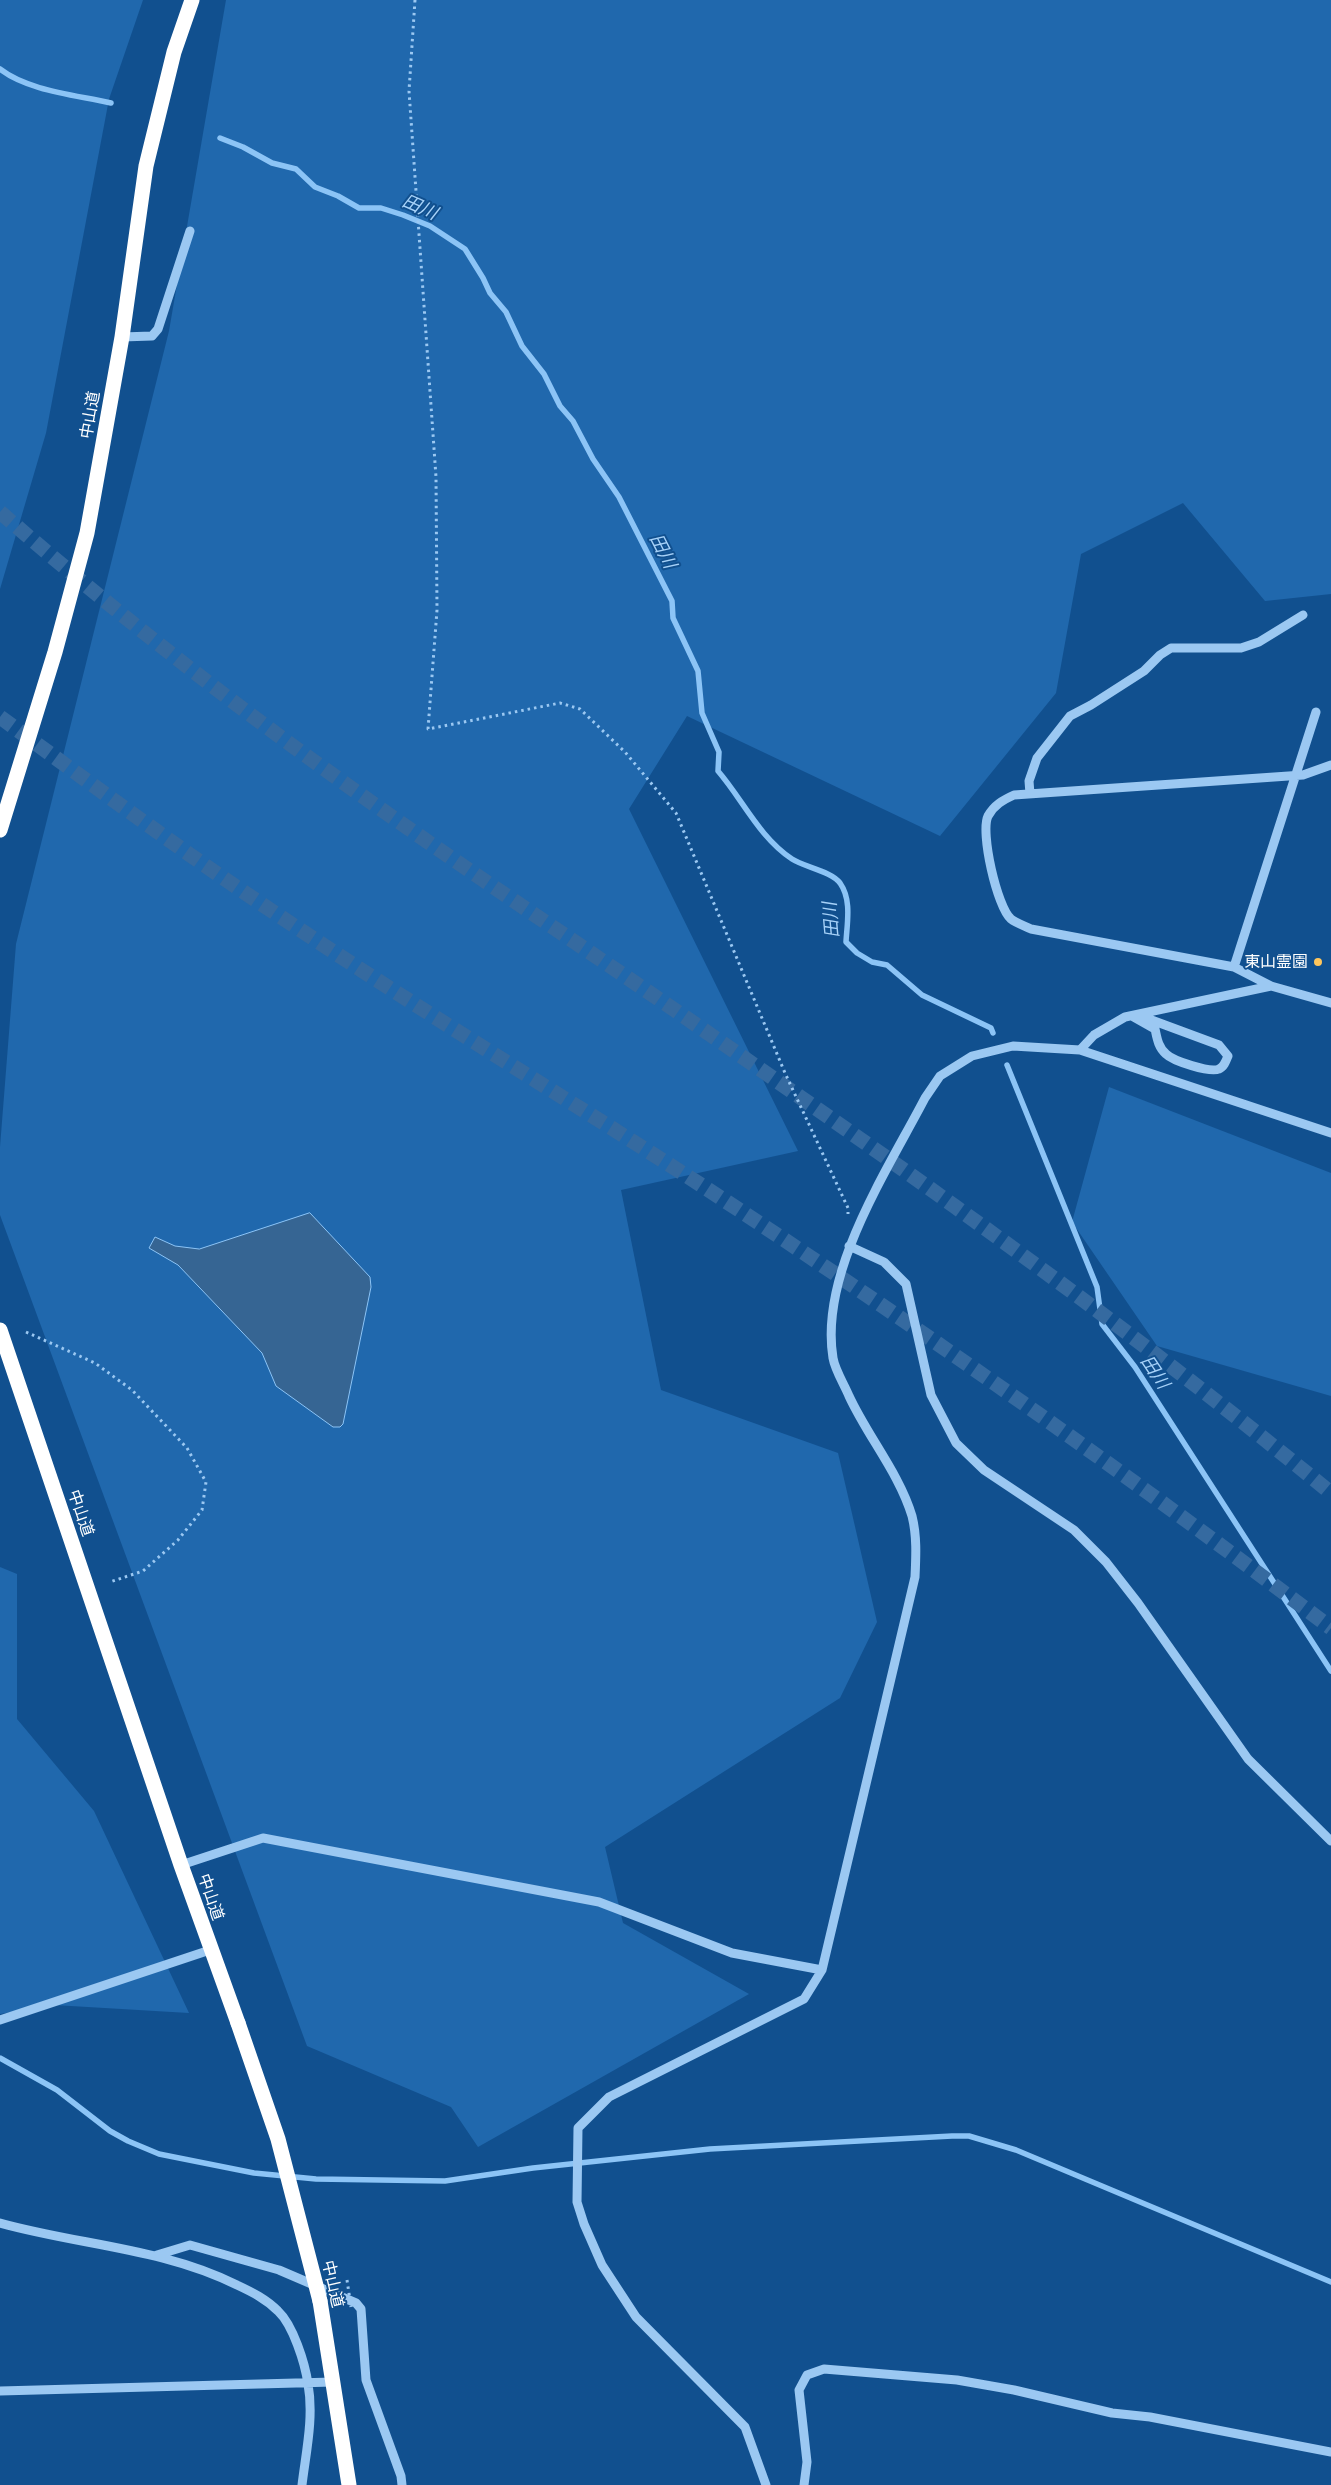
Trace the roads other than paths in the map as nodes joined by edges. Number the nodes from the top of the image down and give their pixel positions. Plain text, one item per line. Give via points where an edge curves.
1 (192, 0) edge
2 (190, 231) dead end
3 (122, 337) junction
4 (1303, 615) dead end
5 (1316, 712) dead end
6 (1331, 765) edge
7 (1296, 776) junction
8 (1030, 794) junction
9 (0, 830) edge
10 (1234, 967) junction
11 (1271, 986) junction
12 (1330, 1000) edge
13 (1135, 1015) junction
14 (1080, 1050) junction
15 (1331, 1133) edge
16 (849, 1246) junction
17 (0, 1330) edge
18 (1331, 1840) edge
19 (181, 1865) junction
20 (210, 1950) junction
21 (822, 1970) junction
22 (0, 2020) edge
23 (0, 2223) edge
24 (156, 2255) junction
25 (334, 2382) junction
26 (308, 2383) junction
27 (0, 2391) edge
28 (1331, 2452) edge
29 (302, 2485) edge
30 (349, 2485) edge
31 (402, 2485) edge
32 (766, 2485) edge
33 (804, 2485) edge

1 - 3 highway, 中山道 via 174,52 146,166
2 - 3 street via 158,329 152,336
3 - 9 highway, 中山道 via 87,533 55,652
4 - 8 street via 1259,642 1240,648 1171,648 1160,655 1144,671 1070,716 1037,758 1029,781
5 - 7 street
6 - 7 street
7 - 8 street
7 - 10 street
8 - 10 street via 1014,795 1000,801 987,817 985,832 999,902 1010,919 1031,930
10 - 11 street
11 - 12 street
11 - 13 street
13 - 13 street via 1219,1045 1228,1056 1225,1064 1219,1069 1206,1070 1167,1055 1158,1044 1155,1029
13 - 14 street via 1094,1035
14 - 15 street
14 - 16 street via 1013,1046 972,1056 940,1076 924,1098
16 - 18 street via 884,1262 906,1284 931,1395 956,1443 984,1470 1074,1530 1106,1562 1248,1759
16 - 21 street via 832,1313 833,1359 853,1405 896,1479 912,1516 916,1552 915,1576
17 - 19 highway, 中山道
19 - 20 highway, 中山道
19 - 21 street via 263,1838 599,1902 732,1954
20 - 22 street
20 - 25 highway, 中山道, bridge via 278,2139 320,2301
21 - 32 street via 804,1999 609,2097 578,2128 578,2202 602,2265 636,2317 744,2427
23 - 24 street
24 - 26 street via 210,2272 260,2296 280,2312 296,2342
24 - 31 street via 190,2245 279,2270 356,2303 361,2309 366,2380
25 - 26 street
25 - 30 highway, 中山道
26 - 27 street
26 - 29 street via 311,2411
28 - 33 street via 1150,2417 1112,2413 956,2380 824,2369 807,2375 799,2390 807,2462

